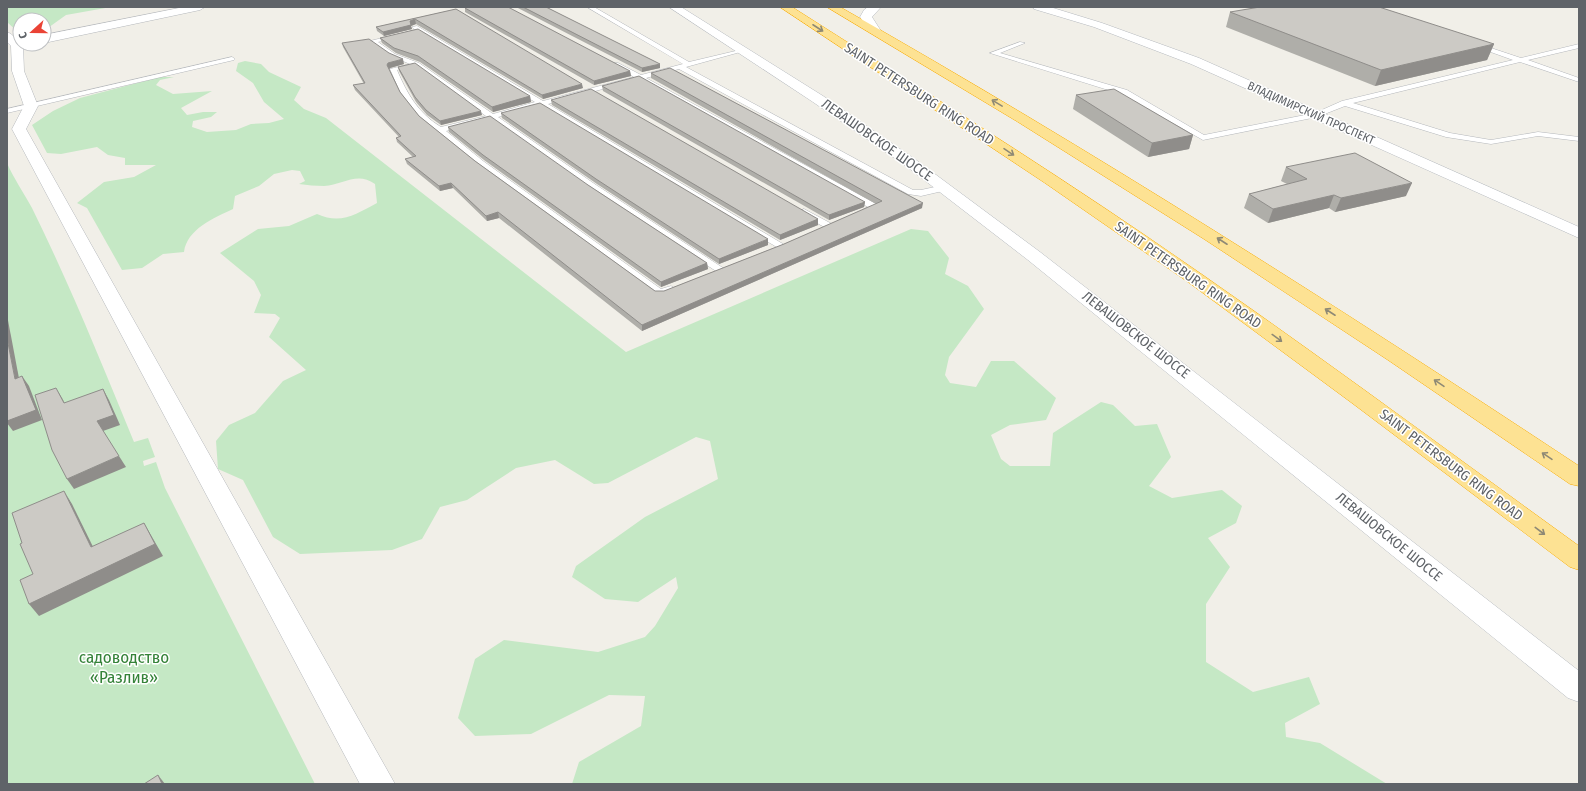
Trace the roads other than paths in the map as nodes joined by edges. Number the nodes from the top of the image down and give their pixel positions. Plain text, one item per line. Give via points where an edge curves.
1 (200, 7) edge
2 (590, 7) edge
3 (674, 7) edge
4 (785, 7) edge
5 (832, 7) edge
6 (876, 7) edge
7 (1038, 7) edge
8 (410, 24) edge
9 (421, 30) junction
10 (875, 31) junction
11 (52, 37) edge
12 (1465, 42) edge
13 (1022, 43) dead end
14 (1579, 46) edge
15 (742, 50) junction
16 (15, 52) edge
17 (232, 59) dead end
18 (606, 59) edge
19 (1518, 60) junction
20 (417, 64) junction
21 (688, 64) junction
22 (679, 66) junction
23 (640, 76) junction
24 (1579, 80) edge
25 (588, 88) junction
26 (605, 97) edge
27 (1346, 103) junction
28 (543, 104) junction
29 (31, 106) junction
30 (7, 111) edge
31 (1317, 115) junction
32 (490, 116) junction
33 (440, 130) junction
34 (1579, 139) edge
35 (944, 188) junction
36 (795, 207) edge
37 (855, 215) edge
38 (815, 232) edge
39 (1579, 233) edge
40 (766, 251) edge
41 (719, 270) edge
42 (682, 284) edge
43 (1579, 478) edge
44 (1579, 560) edge
45 (1579, 689) edge
46 (378, 784) edge

1 - 11 main road
2 - 21 lane
3 - 15 main road, ЛЕВАШОВСКОЕ ШОССЕ
4 -> 44 highway, SAINT PETERSBURG RING ROAD via 1140,240
5 - 10 highway, SAINT PETERSBURG RING ROAD
6 - 10 main road via 868,12 866,17
7 - 31 main road, ВЛАДИМИРСКИЙ ПРОСПЕКТ via 1146,41
8 - 9 lane
9 - 20 lane via 373,41 393,55
9 - 28 lane
43 -> 10 highway, SAINT PETERSBURG RING ROAD via 1198,225
12 - 19 lane
13 - 31 lane via 993,53 1124,92 1203,138
14 - 19 lane
15 - 21 lane
15 - 35 main road, ЛЕВАШОВСКОЕ ШОССЕ via 824,103
16 - 29 main road via 18,71
17 - 29 lane
18 - 23 lane
19 - 24 lane
19 - 27 lane
20 - 32 lane
20 - 33 lane via 392,69 411,105 426,123
21 - 22 lane
22 - 23 lane
22 - 35 lane via 911,192 921,193
23 - 25 lane
23 - 37 lane via 875,207
25 - 26 lane
25 - 28 lane
27 - 31 lane
27 - 34 lane via 1449,135 1491,142 1538,134
28 - 32 lane
28 - 40 lane via 783,244
29 - 30 lane
29 - 46 main road via 19,129
31 - 39 main road, ВЛАДИМИРСКИЙ ПРОСПЕКТ
32 - 33 lane
32 - 41 lane
33 - 42 lane via 480,163 660,293
35 - 45 main road, ЛЕВАШОВСКОЕ ШОССЕ via 1150,346
36 - 38 lane via 832,225

